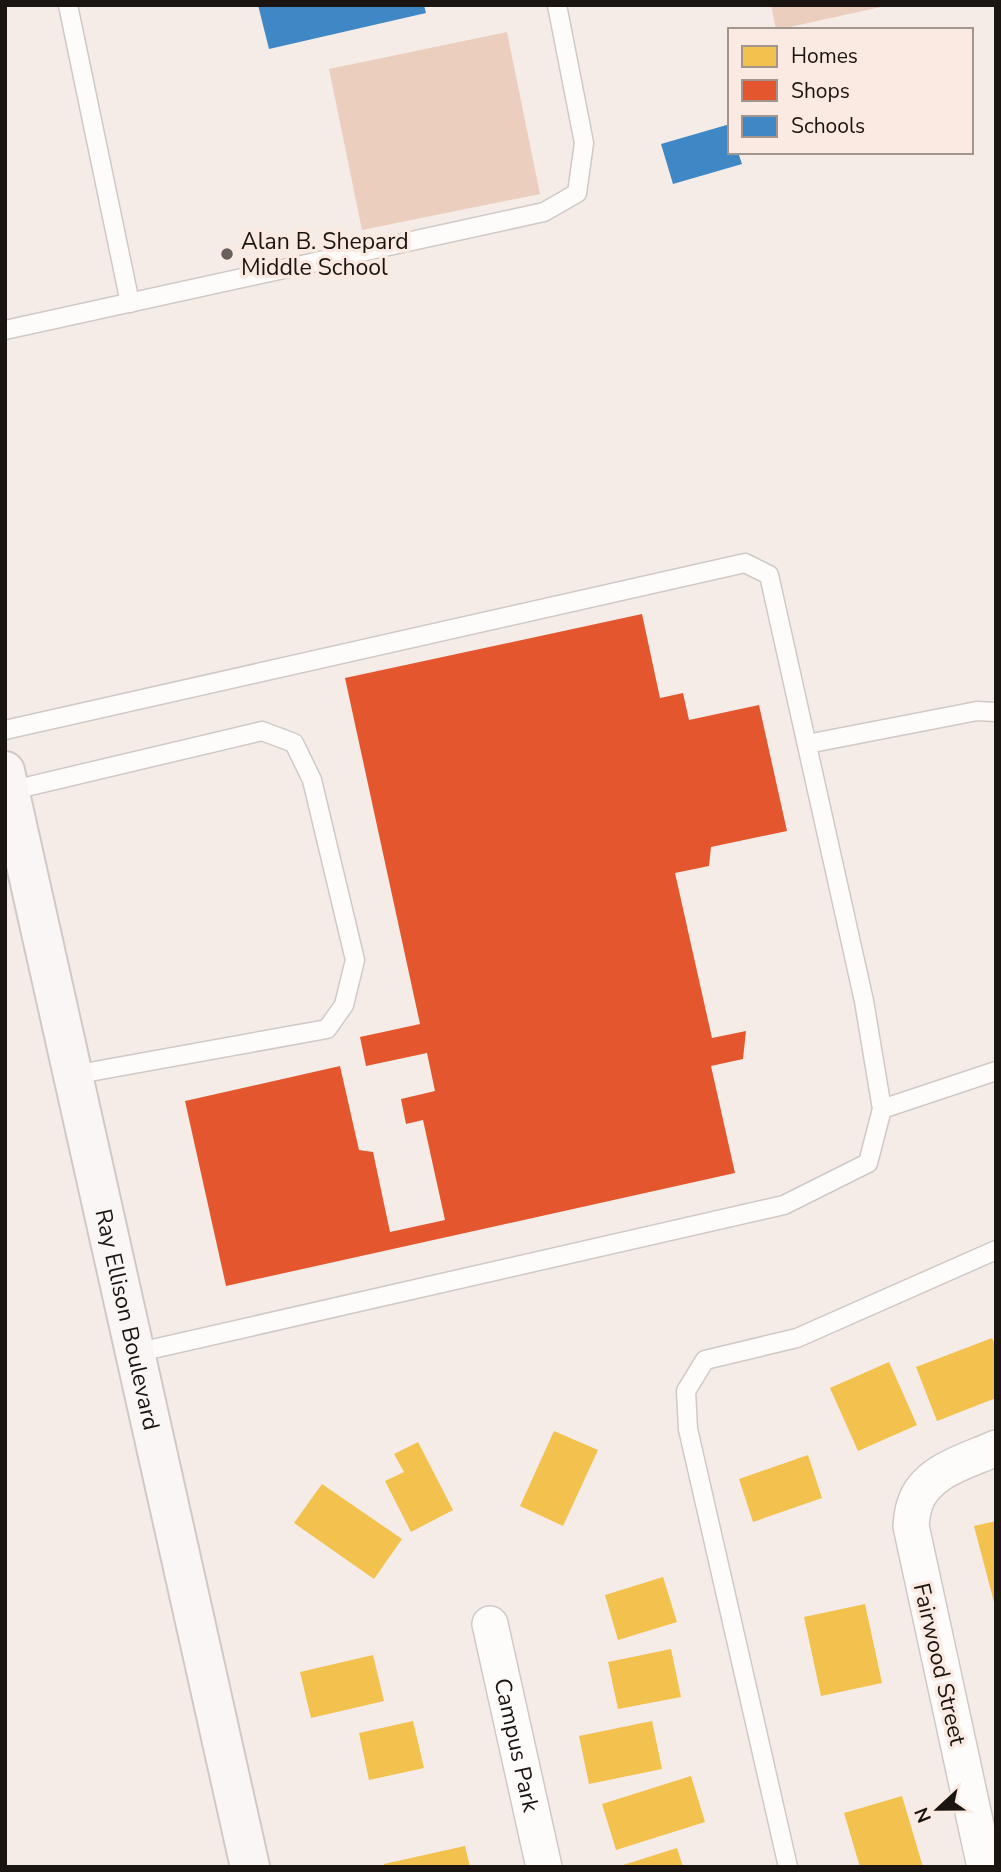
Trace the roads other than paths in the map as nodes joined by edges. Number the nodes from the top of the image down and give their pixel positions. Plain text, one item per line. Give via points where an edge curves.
1 (68, 5) edge
2 (557, 5) edge
3 (130, 303) junction
4 (5, 330) edge
5 (996, 712) edge
6 (5, 730) edge
7 (807, 744) junction
8 (7, 781) edge
9 (996, 1071) edge
10 (73, 1075) junction
11 (882, 1108) junction
12 (996, 1250) edge
13 (135, 1353) junction
14 (996, 1448) edge
15 (491, 1624) dead end
16 (250, 1867) edge
17 (544, 1867) edge
18 (788, 1867) edge
19 (985, 1867) edge

1 - 3 lane
2 - 3 lane via 584,143 577,192 544,212
3 - 4 lane
5 - 7 lane via 977,710
6 - 7 lane via 745,562 769,575
7 - 11 lane via 864,1001
8 - 10 main road, Ray Ellison Boulevard
8 - 10 lane via 262,731 294,743 312,780 355,960 344,1005 327,1029
9 - 11 lane
10 - 13 main road, Ray Ellison Boulevard
11 - 13 lane via 868,1163 784,1205
12 - 18 lane via 797,1338 705,1360 686,1391 688,1429
13 - 16 main road, Ray Ellison Boulevard
14 - 19 street, Fairwood Street via 932,1479 915,1502 911,1526
15 - 17 street, Campus Park

